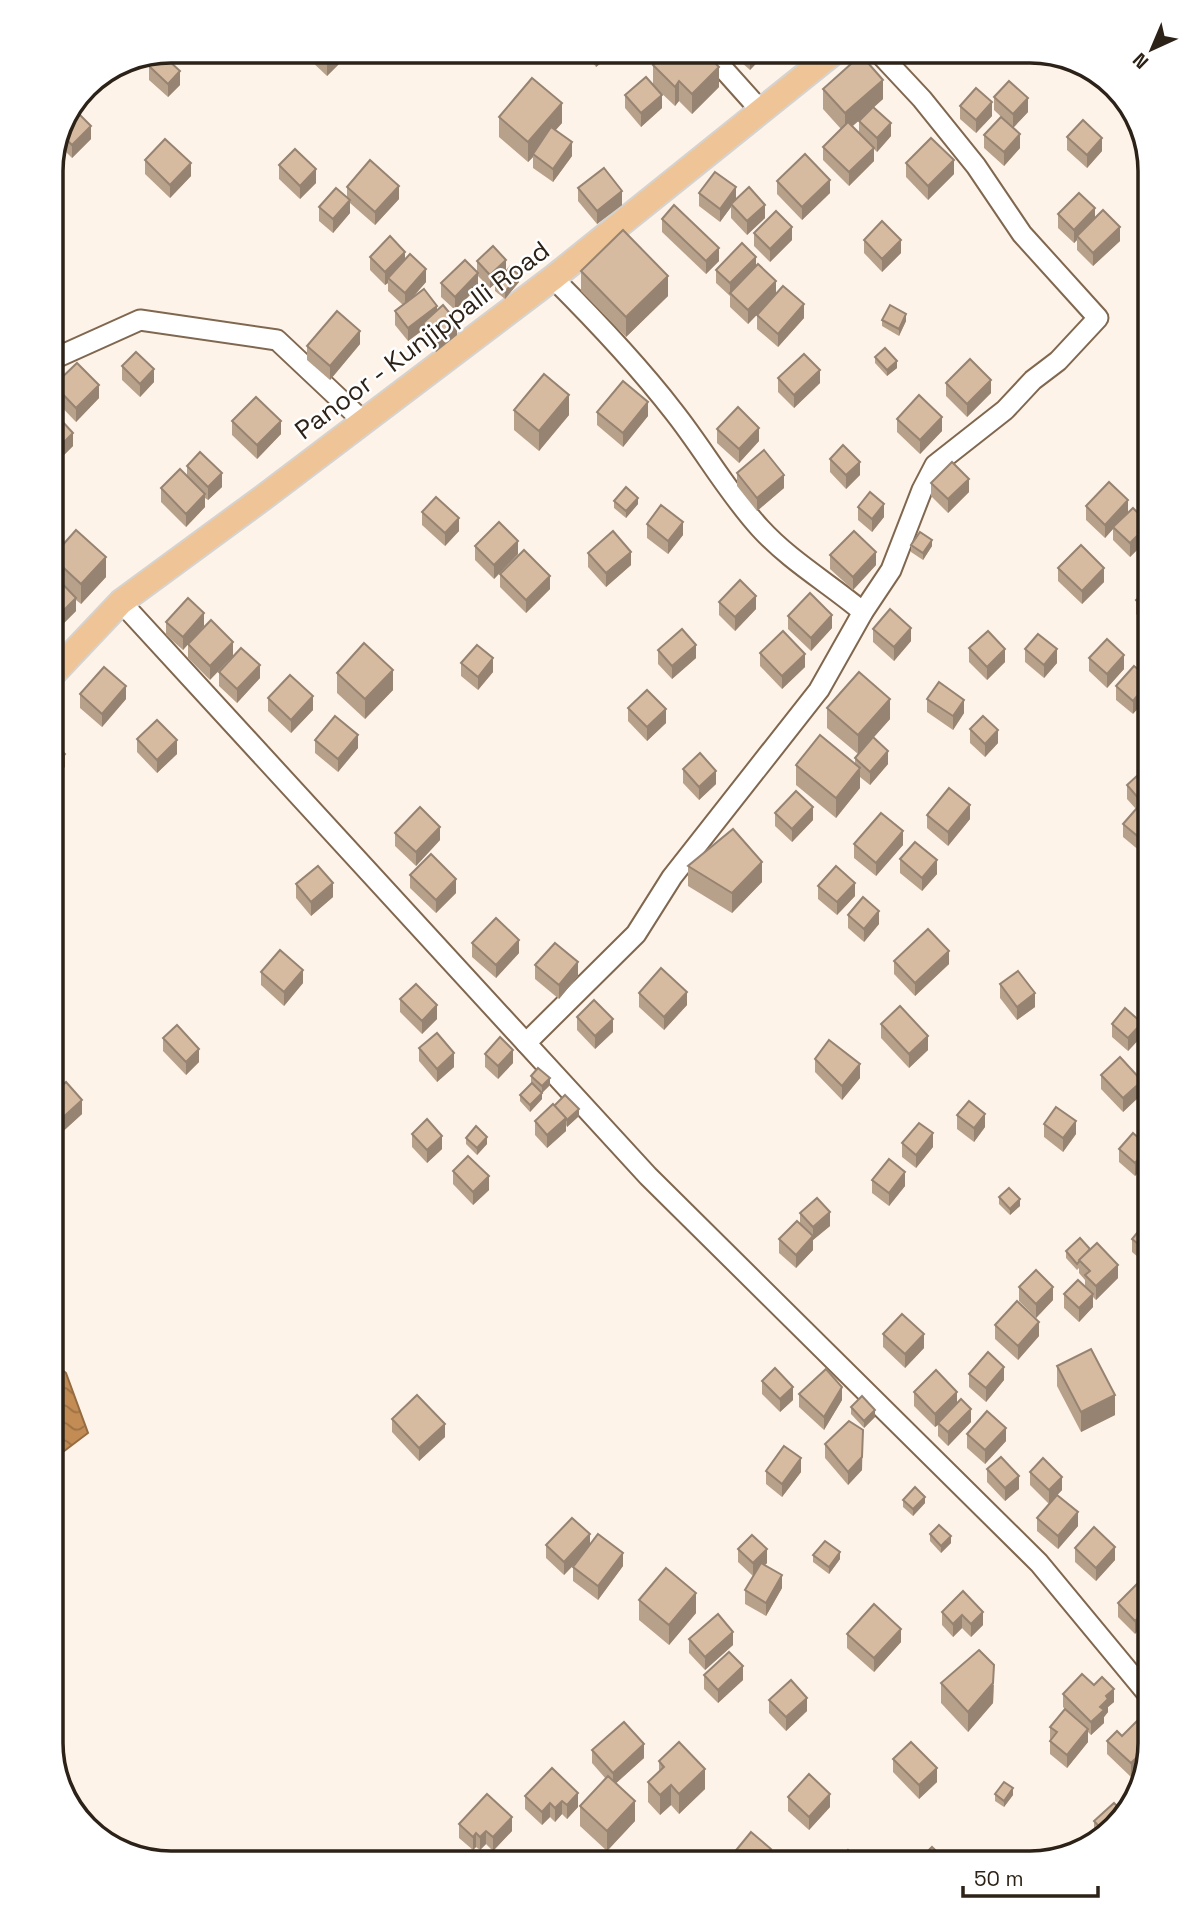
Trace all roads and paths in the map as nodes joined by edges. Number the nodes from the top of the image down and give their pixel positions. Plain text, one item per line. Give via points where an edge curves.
1 (718, 63) edge
2 (821, 63) edge
3 (889, 63) edge
4 (761, 111) junction
5 (553, 278) junction
6 (63, 355) edge
7 (364, 422) junction
8 (121, 603) junction
9 (863, 612) junction
10 (63, 663) edge
11 (526, 1043) junction
12 (1138, 1683) edge

1 - 4 street
2 - 4 main road, Panoor - Kunjippalli Road
3 - 9 street via 976,166 1022,234 1098,318 1005,410 935,465 891,570
4 - 5 main road, Panoor - Kunjippalli Road
5 - 7 main road, Panoor - Kunjippalli Road
5 - 9 street via 622,347 761,530
6 - 7 street via 140,320 277,340
7 - 8 main road, Panoor - Kunjippalli Road
8 - 10 main road, Panoor - Kunjippalli Road
8 - 11 street
9 - 11 street via 819,690 672,877 636,934
11 - 12 street via 648,1177 1039,1563

